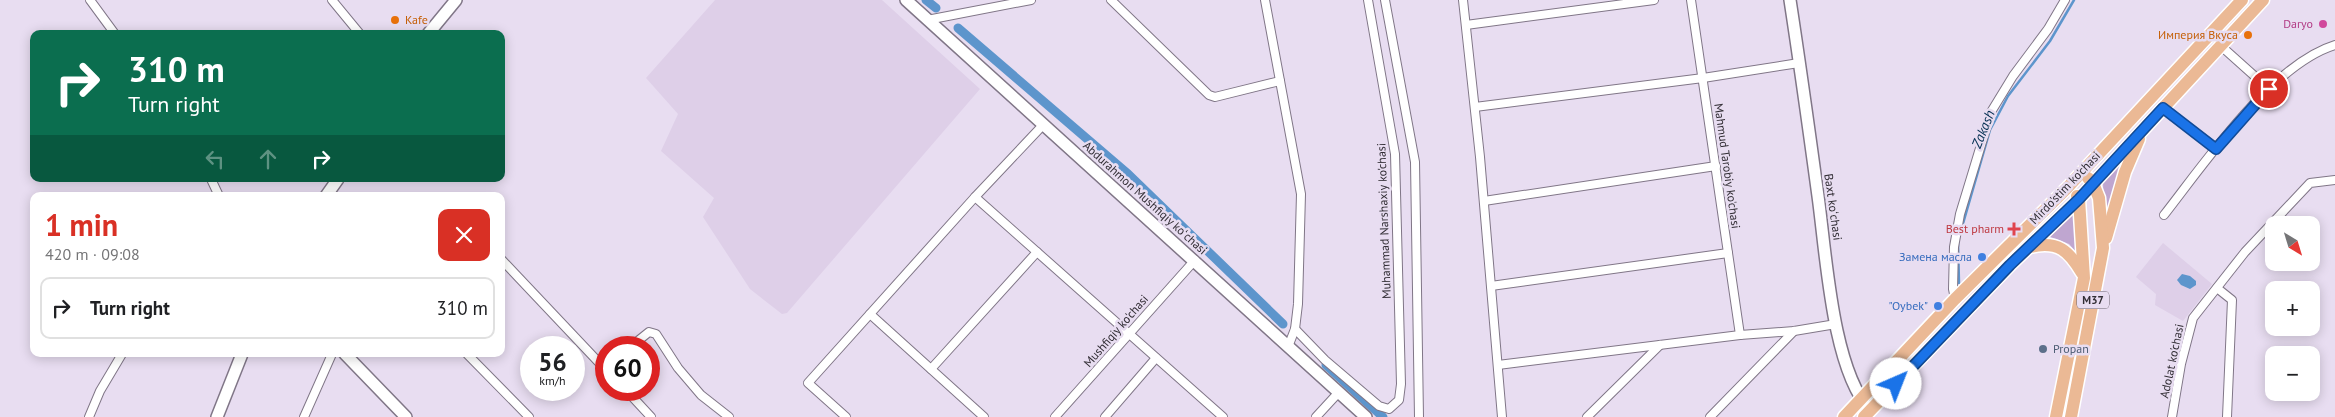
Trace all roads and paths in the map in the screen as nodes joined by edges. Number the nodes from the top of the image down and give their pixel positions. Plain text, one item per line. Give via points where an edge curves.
1 (90, 0) edge
2 (332, 0) edge
3 (456, 0) edge
4 (906, 0) edge
5 (1031, 0) edge
6 (1111, 0) edge
7 (1265, 0) edge
8 (1368, 0) edge
9 (1385, 0) edge
10 (1463, 0) edge
11 (1654, 0) edge
12 (1691, 0) edge
13 (1790, 0) edge
14 (2065, 0) edge
15 (2242, 0) edge
16 (2263, 0) edge
17 (927, 20) junction
18 (1466, 25) junction
19 (112, 30) edge
20 (357, 30) edge
21 (431, 30) edge
22 (2335, 45) edge
23 (2220, 46) junction
24 (1799, 63) junction
25 (1703, 78) junction
26 (1280, 81) junction
27 (2269, 89) junction
28 (1475, 107) junction
29 (2163, 108) junction
30 (1043, 125) junction
31 (2142, 130) junction
32 (2216, 149) junction
33 (1716, 166) junction
34 (2082, 172) junction
35 (2335, 180) edge
36 (2093, 183) junction
37 (2068, 187) junction
38 (975, 197) junction
39 (2079, 199) junction
40 (1484, 201) junction
41 (2164, 216) dead end
42 (2030, 247) junction
43 (2103, 248) junction
44 (1037, 252) junction
45 (1728, 253) junction
46 (1194, 260) junction
47 (505, 263) edge
48 (2084, 278) junction
49 (1491, 286) junction
50 (2217, 288) junction
51 (1955, 299) junction
52 (870, 314) junction
53 (1836, 324) junction
54 (1295, 329) junction
55 (1794, 330) junction
56 (1128, 333) junction
57 (1740, 335) junction
58 (645, 336) edge
59 (657, 336) edge
60 (660, 340) edge
61 (1660, 344) junction
62 (1288, 347) junction
63 (120, 357) edge
64 (241, 357) edge
65 (331, 357) edge
66 (348, 357) edge
67 (470, 357) edge
68 (595, 357) edge
69 (1156, 358) junction
70 (1498, 365) junction
71 (931, 369) junction
72 (1339, 392) junction
73 (1860, 400) junction
74 (636, 401) edge
75 (1213, 414) edge
76 (1867, 414) edge
77 (89, 417) edge
78 (217, 417) edge
79 (304, 417) edge
80 (406, 417) edge
81 (528, 417) edge
82 (651, 417) edge
83 (729, 417) edge
84 (846, 417) edge
85 (984, 417) edge
86 (1055, 417) edge
87 (1105, 417) edge
88 (1223, 417) edge
89 (1316, 417) edge
90 (1366, 417) edge
91 (1419, 417) edge
92 (1502, 417) edge
93 (1587, 417) edge
94 (1710, 417) edge
95 (1844, 417) edge
96 (2056, 417) edge
97 (2071, 417) edge
98 (2172, 417) edge
99 (2227, 417) edge

1 - 19 street
2 - 20 street
3 - 21 street
4 - 17 street, Abdurahmon Mushfiqiy koʻchasi
5 - 17 street
6 - 26 street via 1209,95 1215,97
7 - 26 street
8 - 54 street, Muhammad Narshaxiy ko'chasi via 1395,154 1399,400 1389,408 1379,406 1325,360
9 - 91 street via 1415,162
10 - 18 street
11 - 18 street
12 - 25 street, Mahmud Tarobiy ko'chasi
13 - 24 street, Baxt koʻchasi
14 - 51 street via 1991,112 1960,214 1954,247 1952,289
15 - 34 main road, Mirdo'stim ko'chasi
16 - 23 main road, Mirdo'stim ko'chasi / M37
17 - 30 street, Abdurahmon Mushfiqiy koʻchasi
18 - 28 street
22 - 27 street via 2322,49 2281,76
23 - 27 street
23 - 29 main road, Mirdo'stim ko'chasi / M37
24 - 25 street
24 - 53 street, Baxt koʻchasi
25 - 28 street
25 - 33 street, Mahmud Tarobiy ko'chasi
26 - 54 street via 1301,194
27 - 32 street
28 - 40 street
29 - 31 main road, Mirdo'stim ko'chasi / M37
29 - 32 street
30 - 38 street
30 - 46 street, Abdurahmon Mushfiqiy koʻchasi
31 - 36 main road, Mirdo'stim ko'chasi / M37
31 - 43 main road, M37 via 2125,172
32 - 41 street
33 - 40 street
33 - 45 street, Mahmud Tarobiy ko'chasi
34 - 36 main road, M37
34 - 37 main road, Mirdo'stim ko'chasi
35 - 50 street, Adolat ko'chasi via 2310,183 2244,252
36 - 39 main road, Mirdo'stim ko'chasi / M37
36 - 43 main road, M37 via 2099,198
37 - 39 main road
37 - 51 main road, Mirdo'stim ko'chasi
38 - 44 street
38 - 52 street
39 - 42 main road, Mirdo'stim ko'chasi
39 - 48 main road, M37
40 - 49 street
42 - 48 main road via 2046,245 2064,249
42 - 76 main road, Mirdo'stim ko'chasi
43 - 97 main road, M37
44 - 56 street
44 - 71 street
45 - 49 street
45 - 57 street, Mahmud Tarobiy ko'chasi
46 - 56 street, Mushfiqiy ko'chasi
46 - 62 street, Abdurahmon Mushfiqiy koʻchasi
47 - 68 street
48 - 96 main road, M37
49 - 70 street
50 - 98 street, Adolat ko'chasi via 2193,318 2180,364
50 - 99 street via 2232,300
51 - 73 main road, Mirdo'stim ko'chasi
52 - 71 street
52 - 84 street via 808,383
53 - 55 street
53 - 73 street, Baxt koʻchasi
54 - 62 street
55 - 57 street
55 - 94 street
56 - 69 street
56 - 86 street, Mushfiqiy ko'chasi
57 - 61 street
58 - 59 street via 650,332
60 - 83 street via 700,395
61 - 70 street
61 - 93 street
62 - 72 street, Abdurahmon Mushfiqiy koʻchasi
63 - 77 street
64 - 78 street
65 - 79 street
66 - 80 street
67 - 81 street
69 - 75 street
69 - 87 street
70 - 92 street
71 - 85 street
72 - 89 street
72 - 90 street, Abdurahmon Mushfiqiy koʻchasi
73 - 76 street, Baxt koʻchasi
73 - 95 main road, Mirdo'stim ko'chasi
74 - 82 street
75 - 88 street

